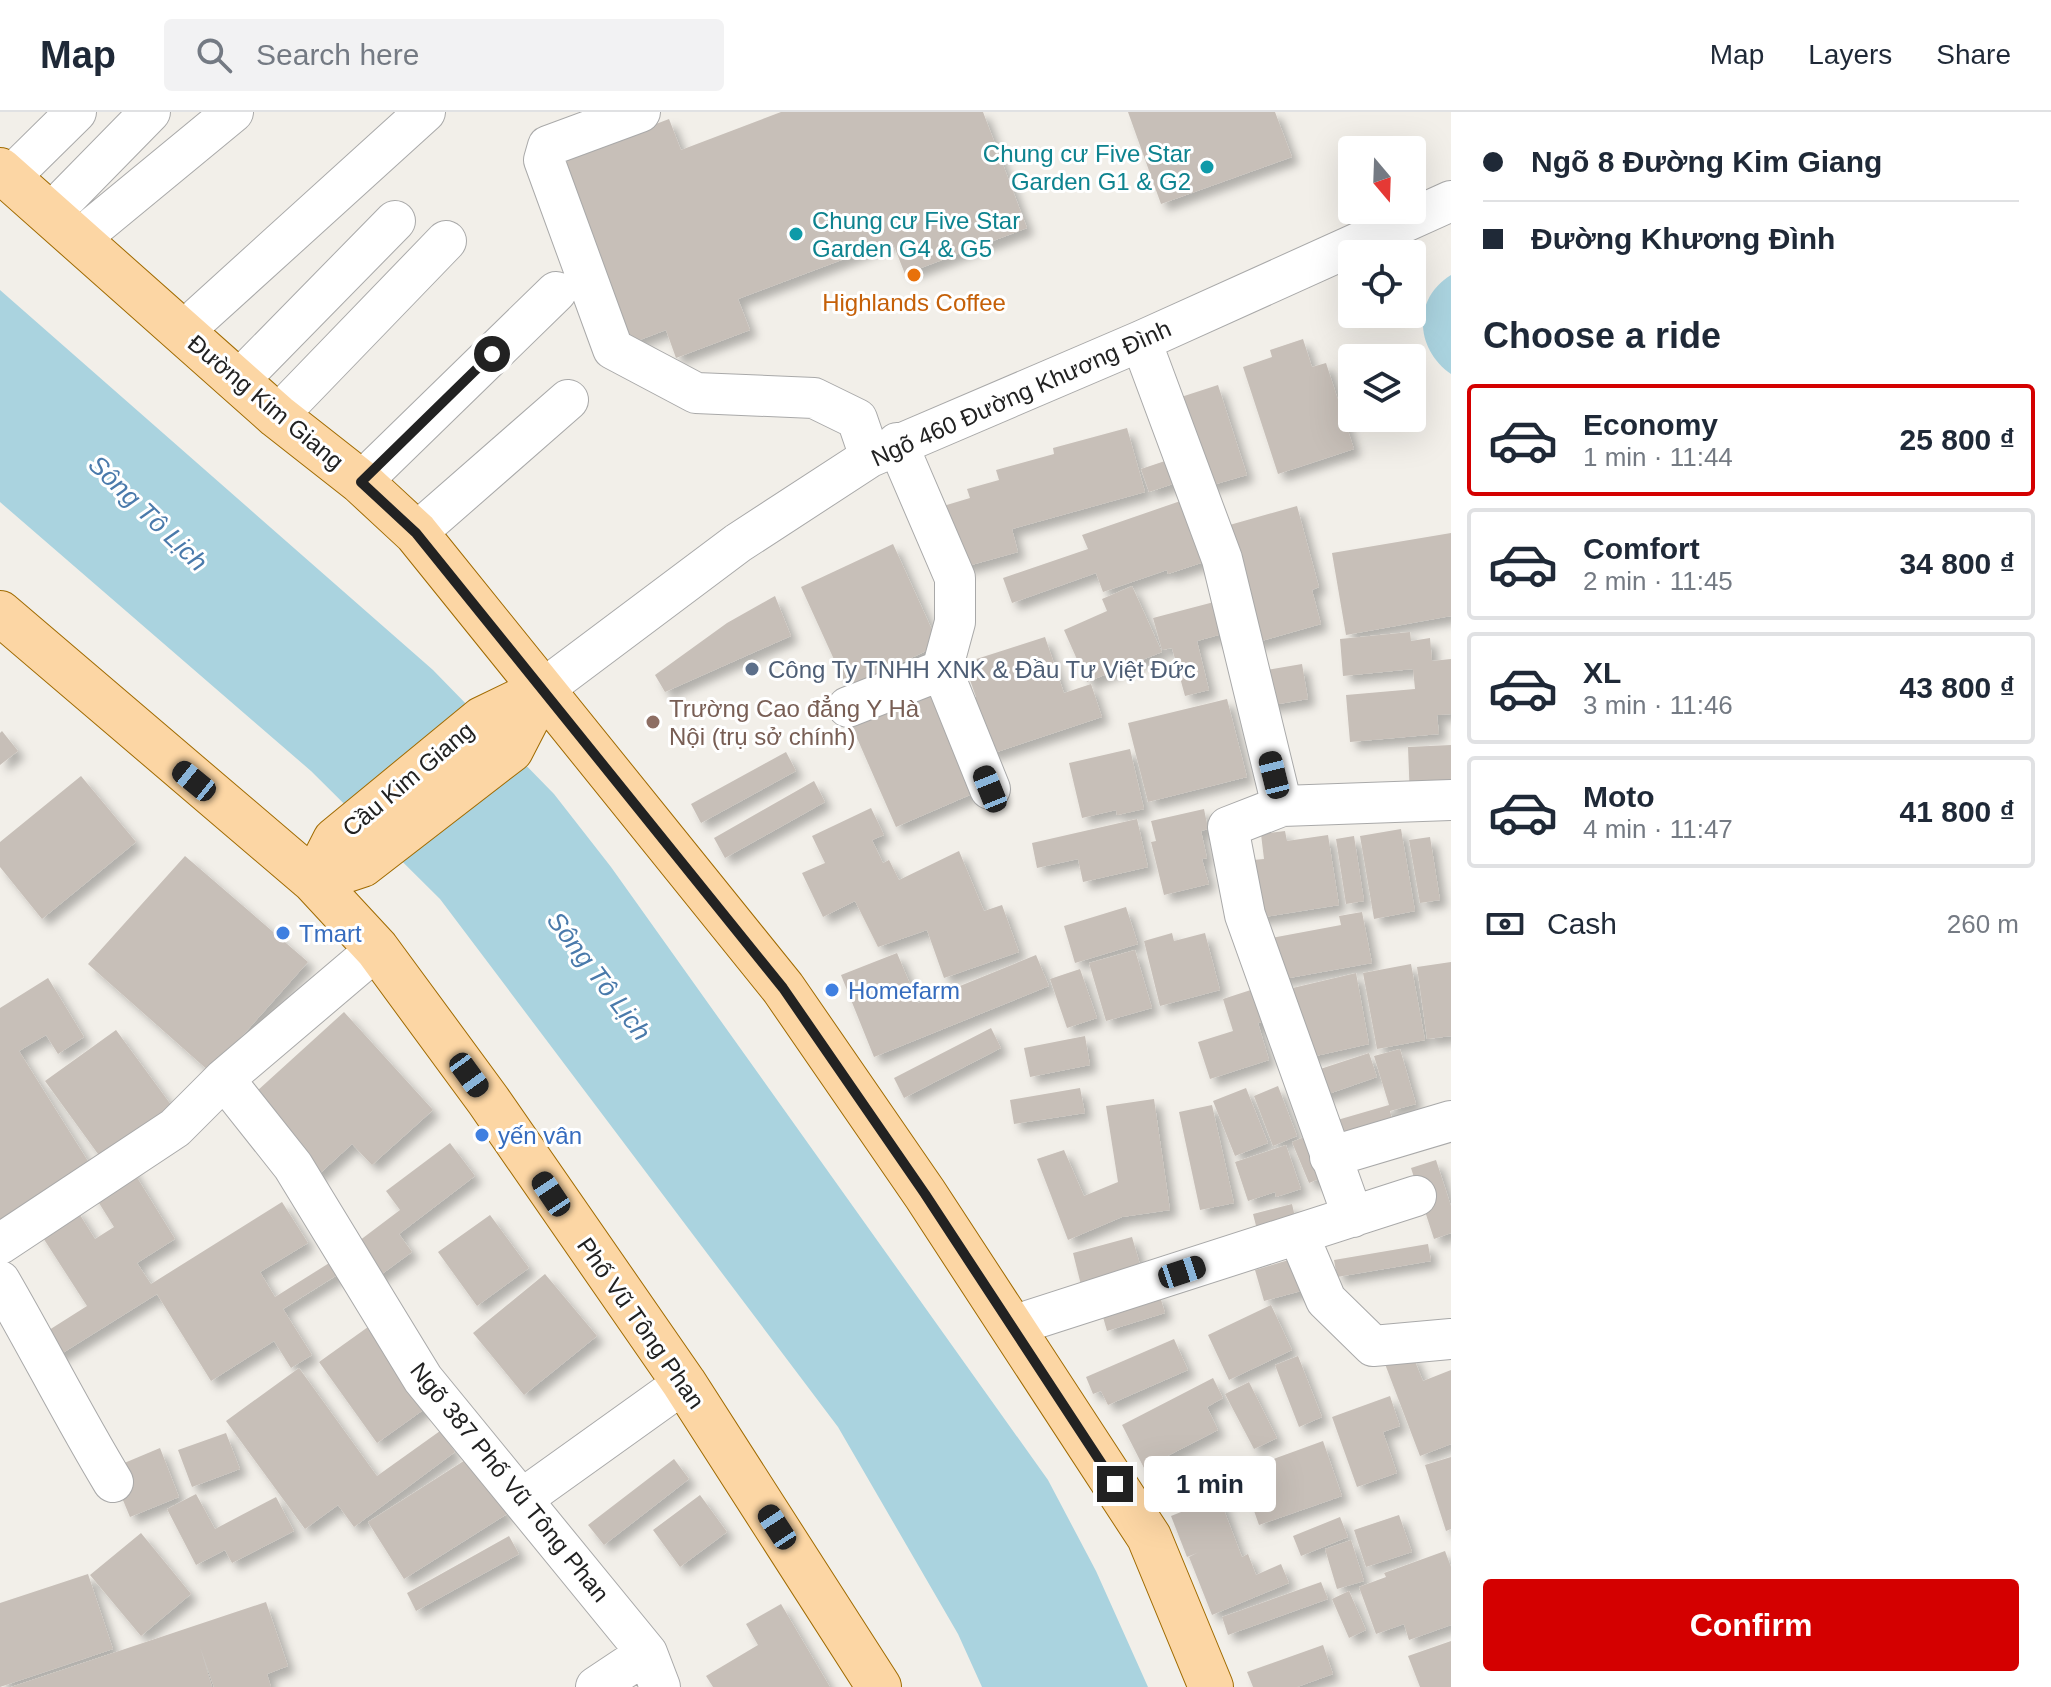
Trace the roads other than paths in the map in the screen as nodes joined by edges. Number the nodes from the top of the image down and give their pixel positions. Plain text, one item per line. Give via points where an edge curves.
1 (76, 112) edge
2 (150, 112) edge
3 (233, 112) edge
4 (425, 112) edge
5 (640, 112) edge
6 (4, 174) edge
7 (1451, 201) edge
8 (395, 221) dead end
9 (64, 227) junction
10 (446, 241) dead end
11 (556, 292) dead end
12 (199, 317) dead end
13 (1141, 341) junction
14 (238, 381) junction
15 (568, 400) dead end
16 (277, 416) junction
17 (884, 450) junction
18 (361, 482) junction
19 (416, 533) junction
20 (2, 617) edge
21 (942, 670) junction
22 (542, 690) junction
23 (848, 707) dead end
24 (990, 789) dead end
25 (1451, 800) edge
26 (1282, 806) junction
27 (314, 881) junction
28 (377, 949) junction
29 (224, 1079) junction
30 (1451, 1121) edge
31 (1330, 1157) junction
32 (1416, 1196) dead end
33 (1353, 1217) junction
34 (1298, 1234) junction
35 (0, 1244) edge
36 (0, 1281) edge
37 (1012, 1326) junction
38 (1451, 1339) edge
39 (684, 1383) junction
40 (113, 1482) dead end
41 (522, 1499) junction
42 (653, 1670) edge
43 (596, 1687) edge
44 (879, 1687) edge
45 (1211, 1687) edge

1 - 6 street
2 - 9 street
3 - 9 street
4 - 12 street
5 - 17 street via 548,146 544,160 613,349 696,393 814,398 857,419
6 - 9 main road, Đường Kim Giang
7 - 13 street, Ngõ 460 Đường Khương Đình
8 - 14 street
9 - 14 main road, Đường Kim Giang
10 - 16 street
11 - 18 street
13 - 17 street, Ngõ 460 Đường Khương Đình
13 - 26 street via 1222,559
14 - 16 main road, Đường Kim Giang
15 - 19 street
16 - 18 main road, Đường Kim Giang
17 - 21 street via 955,578 955,622
17 - 22 street, Ngõ 460 Đường Khương Đình via 738,543
18 - 19 main road, Đường Kim Giang
19 - 22 main road, Đường Kim Giang
20 - 27 main road, Phố Vũ Tông Phan
21 - 23 street
21 - 24 street
22 - 27 main road, Cầu Kim Giang via 496,734
22 - 37 main road, Đường Kim Giang via 783,988
25 - 26 street
26 - 31 street via 1228,827 1245,915
27 - 28 main road, Phố Vũ Tông Phan
28 - 29 street
28 - 39 main road, Phố Vũ Tông Phan
29 - 35 street via 175,1128
29 - 41 street, Ngõ 387 Phố Vũ Tông Phan via 293,1166 423,1379
30 - 31 street
31 - 33 street
32 - 33 street
33 - 34 street
34 - 37 street
34 - 38 street via 1326,1300 1373,1346
36 - 40 street
37 - 45 main road, Đường Kim Giang via 1149,1537
39 - 41 street
39 - 44 main road, Phố Vũ Tông Phan
41 - 42 street, Ngõ 387 Phố Vũ Tông Phan
42 - 43 street

